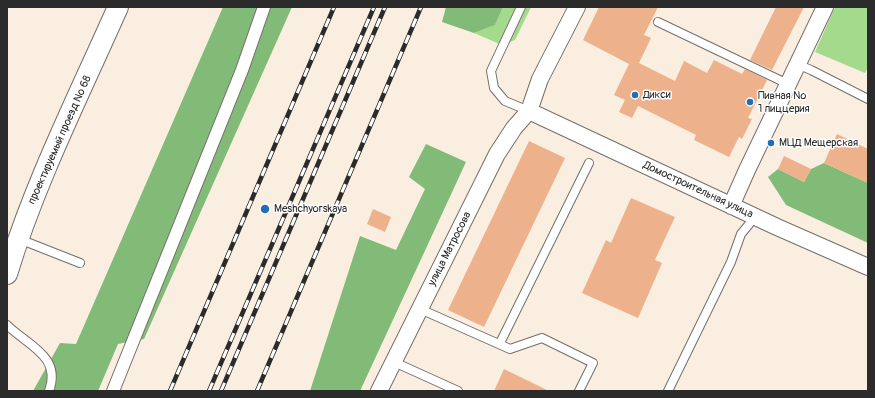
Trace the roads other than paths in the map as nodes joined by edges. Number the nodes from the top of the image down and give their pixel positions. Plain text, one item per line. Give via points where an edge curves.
1 (118, 7) edge
2 (264, 7) edge
3 (521, 7) edge
4 (577, 7) edge
5 (825, 7) edge
6 (658, 22) dead end
7 (797, 64) junction
8 (788, 84) junction
9 (868, 99) edge
10 (528, 111) junction
11 (589, 164) dead end
12 (731, 206) junction
13 (755, 217) junction
14 (18, 239) junction
15 (80, 263) dead end
16 (868, 266) edge
17 (7, 274) edge
18 (420, 309) junction
19 (7, 325) edge
20 (500, 343) junction
21 (394, 362) junction
22 (49, 391) edge
23 (113, 391) edge
24 (379, 391) edge
25 (458, 391) edge
26 (579, 391) edge
27 (668, 391) edge

1 - 14 street, проектируемый проезд № 68 via 44,172
2 - 23 street via 242,70
3 - 10 lane via 491,71 494,88 505,101
4 - 10 street, улица Матросова via 540,79
5 - 7 street
6 - 8 lane
7 - 8 street
7 - 9 lane
8 - 12 street
10 - 12 street, Домостроительная улица
10 - 18 street, улица Матросова via 497,154
11 - 20 lane
12 - 13 street, Домостроительная улица
13 - 16 street, Домостроительная улица
13 - 27 lane via 741,234 731,262
14 - 15 lane
14 - 17 street, проектируемый проезд № 68
18 - 20 lane
18 - 21 street, улица Матросова
19 - 22 lane via 39,350 50,364 52,382
20 - 26 lane via 510,349 542,338 593,363
21 - 24 street, улица Матросова
21 - 25 lane

